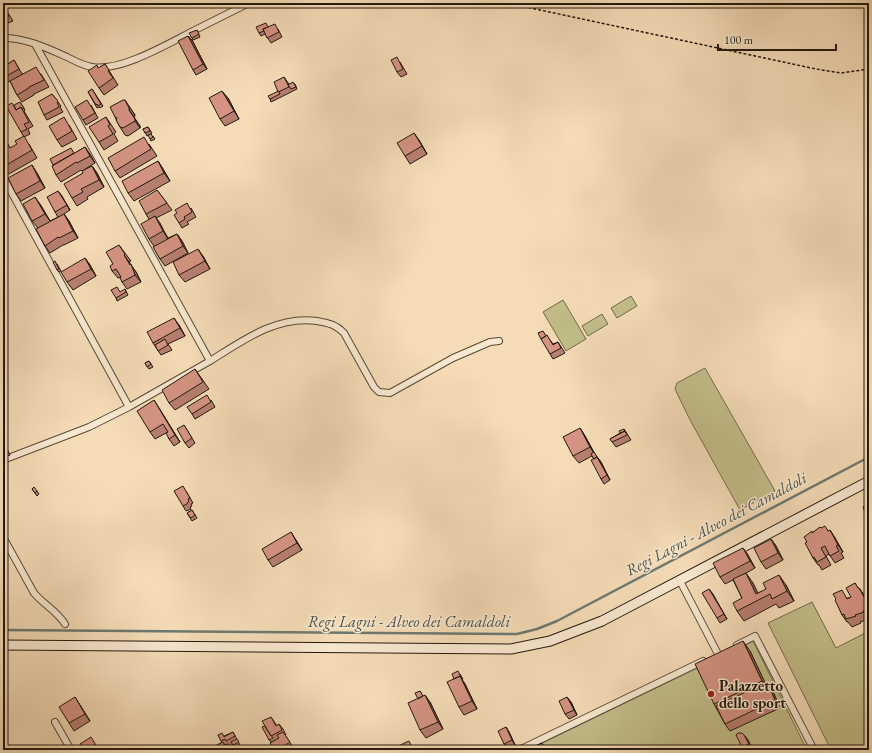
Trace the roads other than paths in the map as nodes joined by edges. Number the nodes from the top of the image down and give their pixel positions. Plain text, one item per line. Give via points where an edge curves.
1 (249, 3) edge
2 (3, 38) edge
3 (35, 44) junction
4 (3, 177) edge
5 (499, 341) dead end
6 (210, 361) junction
7 (129, 407) junction
8 (3, 460) edge
9 (869, 481) edge
10 (3, 537) edge
11 (680, 581) junction
12 (65, 624) dead end
13 (3, 645) edge
14 (724, 651) junction
15 (55, 722) dead end
16 (71, 750) edge
17 (519, 750) edge
18 (814, 750) edge

1 - 3 street via 120,65 92,67
2 - 3 street
3 - 6 street
4 - 7 street
5 - 6 street via 490,342 453,358 396,391 384,394 374,387 344,333 331,323 311,320 279,323
6 - 7 street
7 - 8 street via 89,427
9 - 11 street
10 - 12 street via 34,592
11 - 13 street via 602,621 550,641 511,649
11 - 14 street
14 - 17 street
14 - 18 street via 755,636
15 - 16 street

